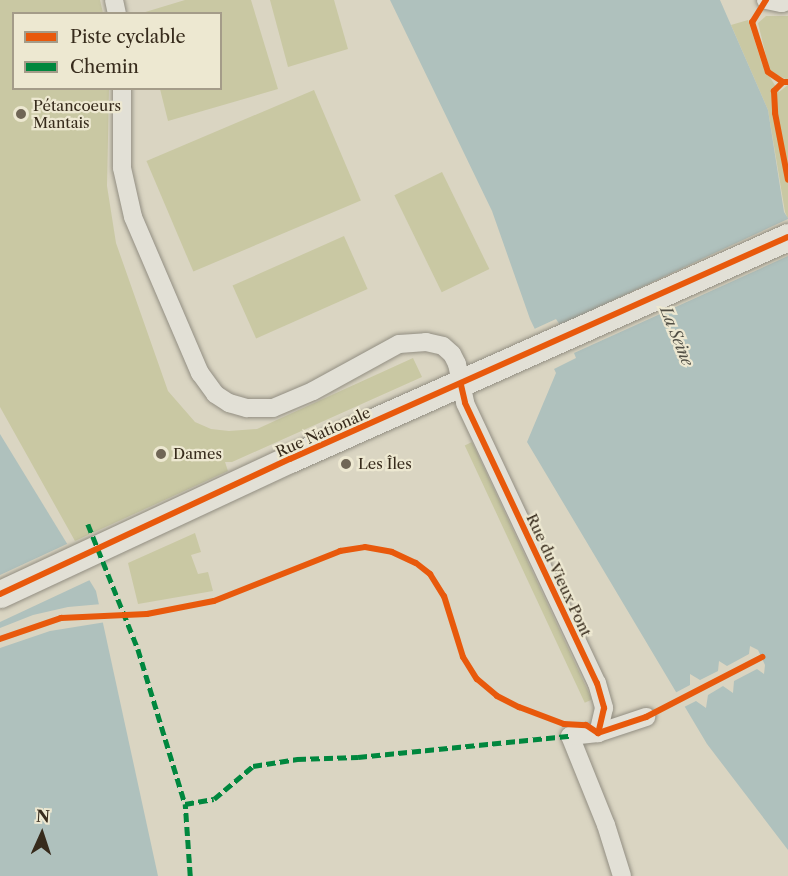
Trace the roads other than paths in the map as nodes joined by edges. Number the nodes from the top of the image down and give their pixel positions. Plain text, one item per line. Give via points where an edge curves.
1 (766, 0) edge
2 (788, 1) edge
3 (122, 90) edge
4 (788, 237) edge
5 (461, 385) junction
6 (0, 594) edge
7 (646, 717) dead end
8 (598, 733) junction
9 (622, 876) edge

1 - 2 street
3 - 5 street, Rue du Vieux Pont via 122,168 133,218 200,373 215,394 247,408 273,408 399,344 415,342 443,346 452,354
4 - 5 main road, Rue Nationale
5 - 6 main road, Rue Nationale via 290,459
5 - 8 street, Rue du Vieux Pont via 465,404 597,683 604,708
7 - 8 street
8 - 9 street via 570,736

